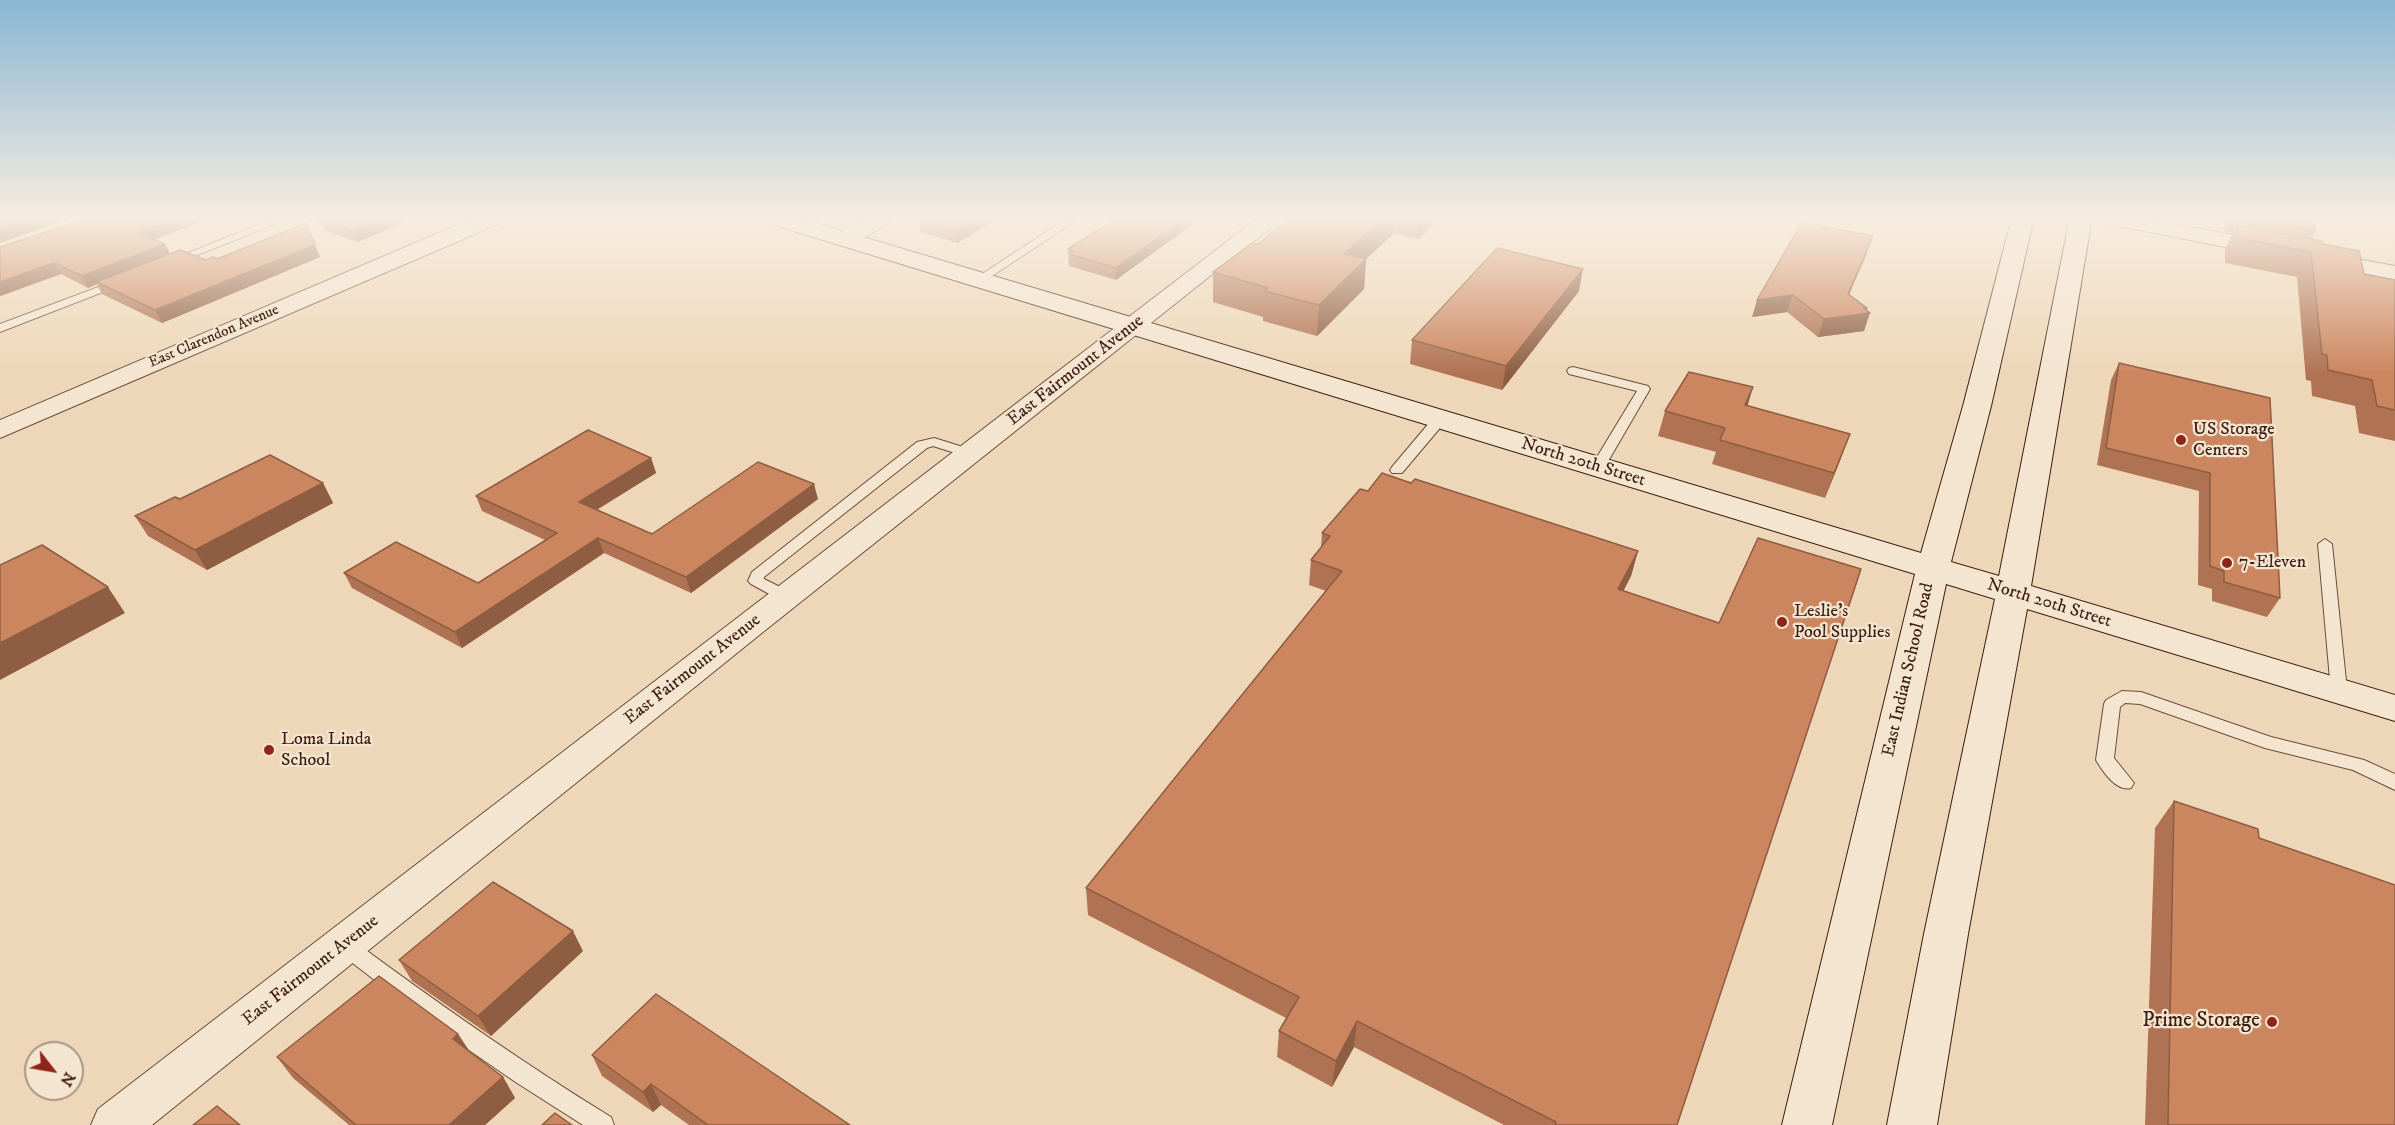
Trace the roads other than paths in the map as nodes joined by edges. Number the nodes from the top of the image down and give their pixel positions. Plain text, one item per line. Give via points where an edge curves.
1 (373, 270) edge
2 (944, 270) edge
3 (995, 270) edge
4 (1206, 270) edge
5 (2010, 270) edge
6 (2072, 270) edge
7 (2377, 270) edge
8 (2395, 273) edge
9 (133, 277) edge
10 (979, 280) junction
11 (1134, 326) junction
12 (0, 328) edge
13 (1573, 371) dead end
14 (1440, 420) junction
15 (0, 430) edge
16 (1598, 468) junction
17 (1397, 470) dead end
18 (2325, 544) dead end
19 (1932, 568) junction
20 (2013, 593) junction
21 (2339, 692) junction
22 (2395, 708) edge
23 (2125, 783) dead end
24 (2395, 783) edge
25 (344, 945) junction
26 (115, 1125) edge
27 (603, 1125) edge
28 (1807, 1125) edge
29 (1912, 1125) edge

1 - 15 street, East Clarendon Avenue
2 - 10 main road, North 20th Street
3 - 10 lane
4 - 11 street, East Fairmount Avenue
5 - 19 main road, East Indian School Road
6 - 20 main road
7 - 8 street
9 - 12 lane
10 - 11 main road, North 20th Street
11 - 14 main road, North 20th Street
11 - 25 street, East Fairmount Avenue
13 - 16 lane via 1644,389
14 - 16 main road, North 20th Street
14 - 17 lane
16 - 19 main road, North 20th Street
18 - 21 lane
19 - 20 main road, North 20th Street
19 - 28 main road, East Indian School Road
20 - 21 main road, North 20th Street
20 - 29 main road
21 - 22 main road, North 20th Street
23 - 24 lane via 2105,760 2112,704 2122,697 2141,698 2289,749 2352,764
25 - 26 street, East Fairmount Avenue
25 - 27 lane via 525,1076

